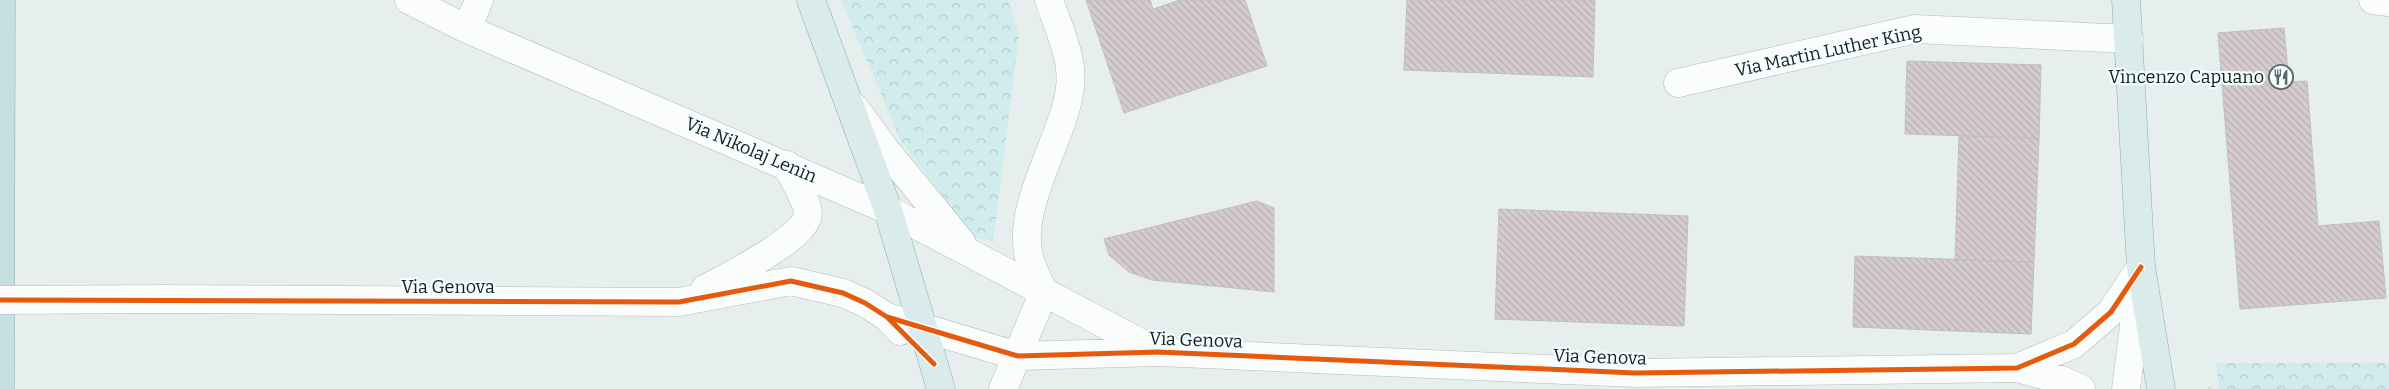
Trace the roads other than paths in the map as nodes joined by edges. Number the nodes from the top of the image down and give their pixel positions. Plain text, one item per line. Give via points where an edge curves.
1 (1, 0) edge
2 (409, 0) edge
3 (480, 0) edge
4 (811, 0) edge
5 (1049, 0) edge
6 (2126, 0) edge
7 (2373, 0) edge
8 (2389, 2) edge
9 (467, 29) junction
10 (2129, 39) junction
11 (1678, 84) dead end
12 (846, 95) junction
13 (787, 165) junction
14 (888, 210) junction
15 (971, 254) junction
16 (2141, 267) junction
17 (1044, 292) junction
18 (0, 300) edge
19 (679, 302) junction
20 (887, 317) junction
21 (924, 329) junction
22 (1158, 352) junction
23 (1018, 356) junction
24 (2017, 368) junction
25 (937, 376) edge
26 (0, 389) edge
27 (1003, 389) edge
28 (2081, 389) edge
29 (2126, 389) edge
30 (2161, 389) edge

1 - 26 highway
2 - 9 street, Via Nikolaj Lenin
3 - 9 street
4 - 12 main road
5 - 17 street via 1069,59 1071,87 1027,226 1029,257
6 - 10 main road
7 - 8 street
9 - 13 street, Via Nikolaj Lenin
10 - 11 street, Via Martin Luther King via 1915,29
10 - 16 main road
12 - 14 main road
12 - 15 street via 884,149
13 - 14 street, Via Nikolaj Lenin
13 - 19 street, Via Genova via 806,204 807,222 789,239 749,266
14 - 15 street, Via Genova
14 - 21 main road
15 - 17 street, Via Genova
16 - 24 street, Via Genova via 2111,312 2074,344
16 - 29 street
16 - 30 main road
17 - 22 street, Via Genova
17 - 23 street
18 - 19 street, Via Genova, bridge
19 - 20 street, Via Genova via 790,282 843,293
20 - 21 street, Via Genova
20 - 25 street, Via Genova
21 - 23 street, Via Genova
21 - 25 main road
22 - 23 street, Via Genova
22 - 24 street, Via Genova via 1635,373
23 - 27 street
24 - 28 street via 2062,380

